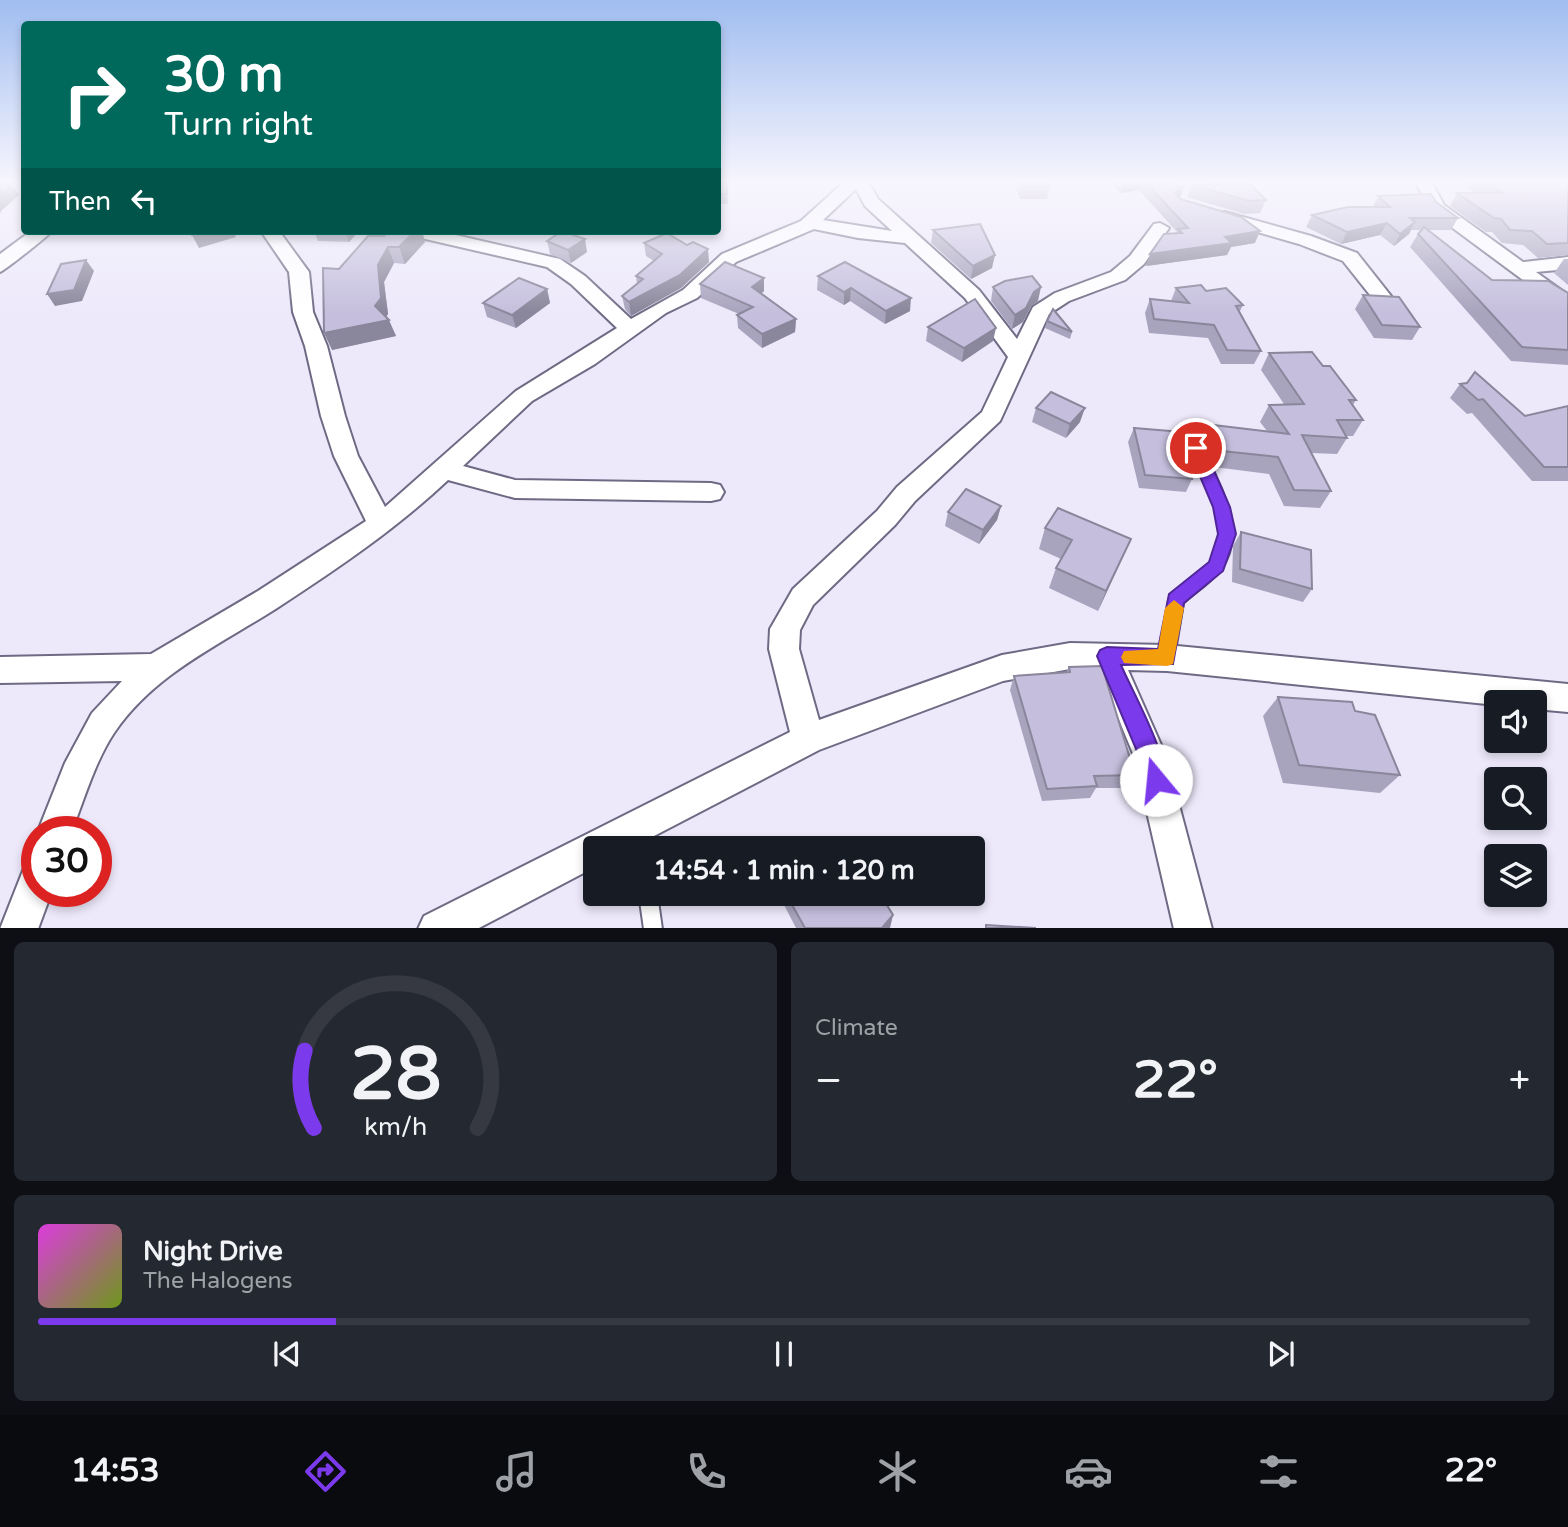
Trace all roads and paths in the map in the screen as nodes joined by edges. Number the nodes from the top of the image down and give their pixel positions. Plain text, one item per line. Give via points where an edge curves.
1 (803, 226) edge
2 (825, 226) edge
3 (899, 226) edge
4 (1259, 226) edge
5 (1462, 226) edge
6 (1160, 228) dead end
7 (37, 235) edge
8 (273, 235) edge
9 (431, 235) edge
10 (912, 238) junction
11 (1568, 263) edge
12 (0, 267) edge
13 (1518, 268) junction
14 (1381, 296) edge
15 (1568, 304) edge
16 (630, 329) junction
17 (1018, 357) junction
18 (1196, 448) edge
19 (443, 470) junction
20 (711, 492) dead end
21 (381, 524) junction
22 (1107, 656) junction
23 (1167, 658) junction
24 (155, 667) junction
25 (0, 670) edge
26 (1568, 698) edge
27 (808, 739) junction
28 (61, 816) edge
29 (636, 836) edge
30 (583, 861) edge
31 (650, 906) edge
32 (27, 907) edge
33 (19, 928) edge
34 (439, 928) edge
35 (653, 928) edge
36 (1193, 928) edge

1 - 16 street via 729,258 690,294
2 - 10 street
3 - 10 street
4 - 14 street via 1350,257
5 - 13 street
6 - 17 street via 1137,260 1118,276 1051,302 1040,311
7 - 12 street
8 - 21 street via 299,272 303,312 332,416 355,476
9 - 16 street via 553,263
10 - 17 street via 972,294
11 - 13 street
13 - 15 street
16 - 19 street via 524,396
17 - 27 street via 992,416 906,494 793,610 785,629 784,649
18 - 23 lane via 1221,507 1227,534 1216,566 1176,600
19 - 20 street via 515,489
19 - 21 street
21 - 24 street
22 - 23 street
22 - 27 street via 1002,668
22 - 36 street via 1150,756
23 - 26 street
24 - 25 street
24 - 28 street via 103,723
27 - 29 street
30 - 34 street
31 - 35 lane
32 - 33 street

